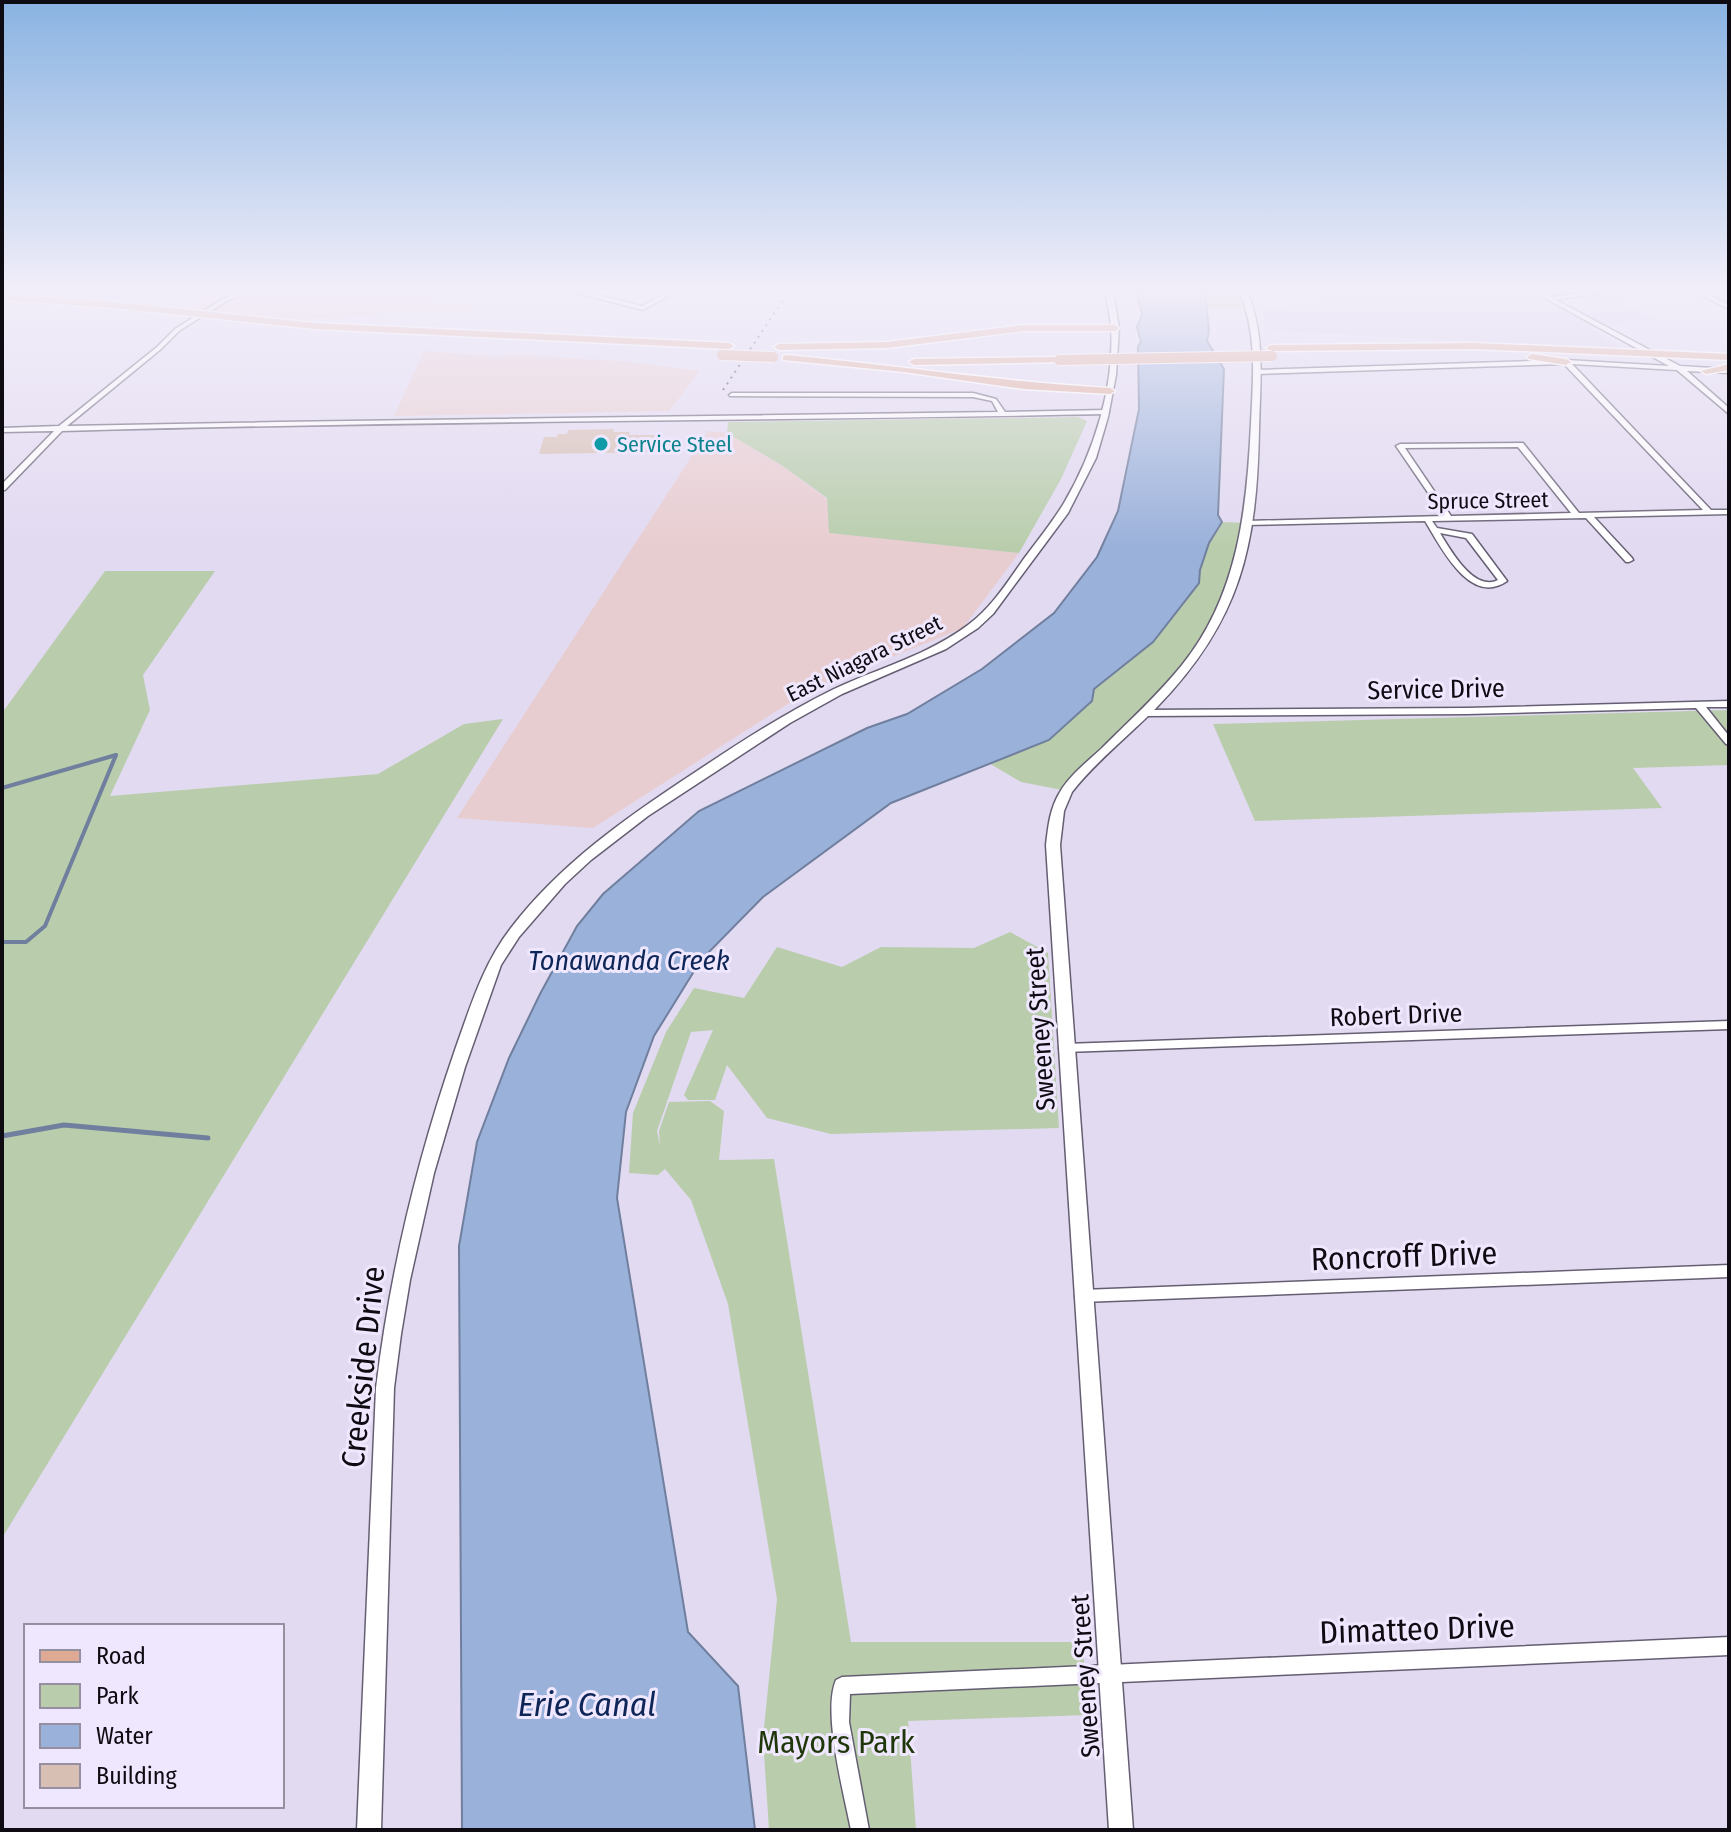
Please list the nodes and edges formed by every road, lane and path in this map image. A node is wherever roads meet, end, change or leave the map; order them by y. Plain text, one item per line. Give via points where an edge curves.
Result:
1 (124, 376) edge
2 (955, 376) edge
3 (1111, 376) edge
4 (1257, 376) edge
5 (1580, 376) edge
6 (1689, 376) edge
7 (1110, 391) junction
8 (732, 395) dead end
9 (1106, 412) junction
10 (1729, 412) edge
11 (1002, 413) junction
12 (61, 428) junction
13 (2, 430) edge
14 (2, 488) edge
15 (1729, 512) edge
16 (1710, 513) junction
17 (1577, 516) junction
18 (1589, 516) junction
19 (1449, 518) junction
20 (1427, 519) junction
21 (1247, 523) junction
22 (1434, 530) junction
23 (1629, 560) dead end
24 (1729, 704) edge
25 (1699, 705) junction
26 (1144, 713) junction
27 (1729, 742) edge
28 (516, 930) joint
29 (1729, 1025) edge
30 (1065, 1048) junction
31 (1729, 1271) edge
32 (1082, 1296) junction
33 (1729, 1646) edge
34 (1108, 1672) junction
35 (369, 1830) edge
36 (860, 1830) edge
37 (1121, 1830) edge

1 - 12 street
2 - 7 main road
3 - 7 street, East Niagara Street
4 - 21 street, Sweeney Street
5 - 16 street
6 - 10 street
7 - 9 street, East Niagara Street
8 - 11 street via 982,395 998,403
9 - 11 street
9 - 28 street, East Niagara Street via 1072,499 976,625 927,654 820,701 720,761 604,843
11 - 12 street
12 - 13 street
12 - 14 street
15 - 16 street, Spruce Street
16 - 18 street, Spruce Street
17 - 18 street, Spruce Street
17 - 19 street, Spruce Street
17 - 19 street via 1520,445 1400,446
18 - 23 street
19 - 20 street, Spruce Street
20 - 21 street, Spruce Street
20 - 22 street
21 - 26 street, Sweeney Street via 1218,620 1196,655
22 - 22 street via 1469,580 1482,586 1503,581 1469,536
24 - 25 street, Service Drive
25 - 26 street, Service Drive
25 - 27 street
26 - 30 street, Sweeney Street via 1067,791 1056,816 1053,845
28 - 35 street, Creekside Drive via 494,964 476,1010 397,1286 385,1388
29 - 30 street, Robert Drive
30 - 32 street, Sweeney Street
31 - 32 street, Roncroff Drive
32 - 34 street, Sweeney Street
33 - 34 street, Dimatteo Drive
34 - 36 street, Dimatteo Drive via 842,1686 840,1722
34 - 37 street, Sweeney Street

